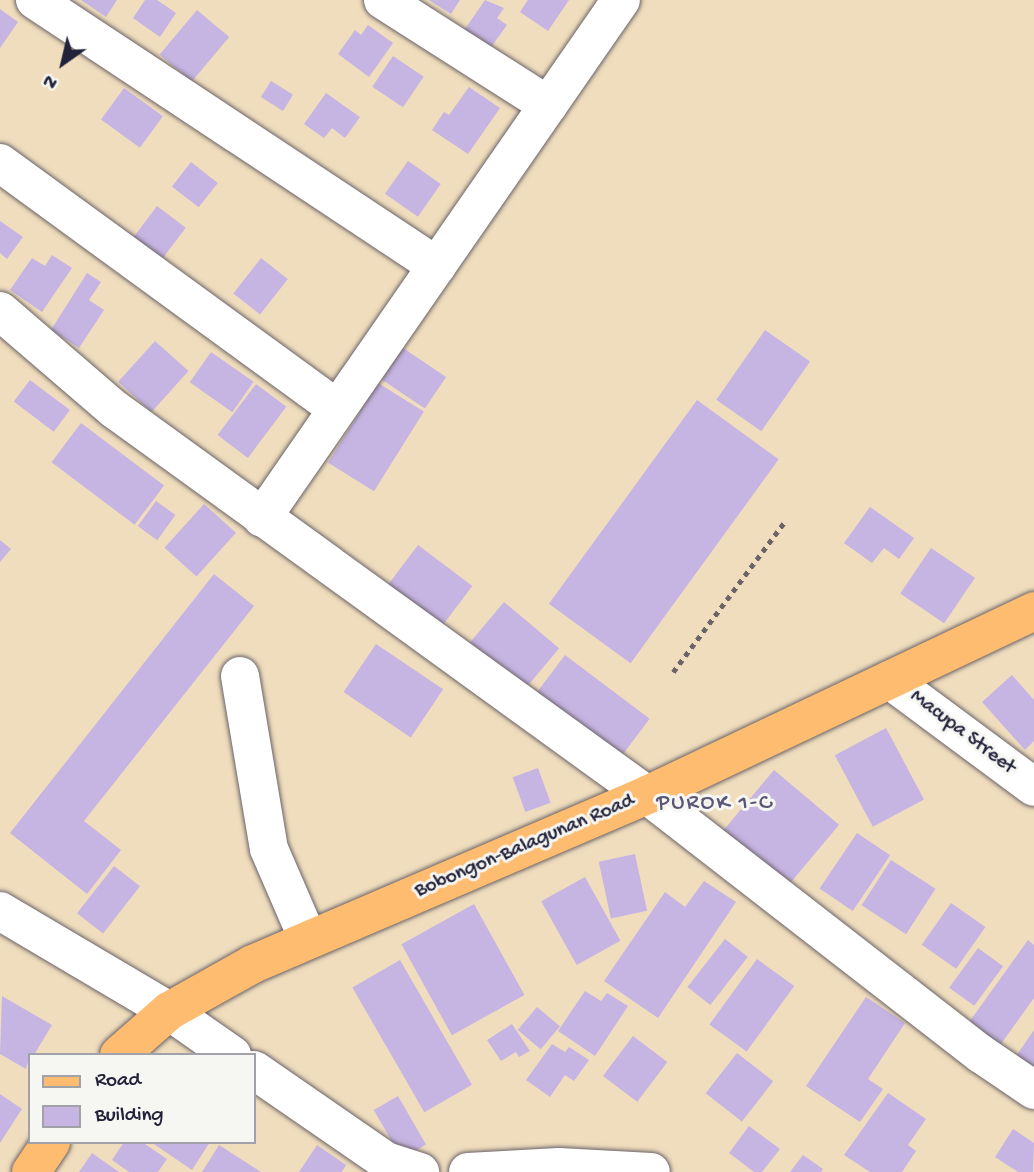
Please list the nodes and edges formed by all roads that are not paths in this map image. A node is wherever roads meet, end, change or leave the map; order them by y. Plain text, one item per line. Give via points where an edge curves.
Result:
1 (35, 0) edge
2 (383, 0) edge
3 (621, 0) edge
4 (548, 105) junction
5 (0, 163) edge
6 (437, 266) junction
7 (0, 311) edge
8 (337, 409) junction
9 (261, 518) junction
10 (1034, 611) edge
11 (240, 676) dead end
12 (890, 680) junction
13 (1034, 787) edge
14 (647, 795) junction
15 (0, 911) edge
16 (308, 939) junction
17 (169, 1011) junction
18 (121, 1053) edge
19 (229, 1053) edge
20 (256, 1071) edge
21 (1034, 1090) edge
22 (50, 1144) edge
23 (637, 1171) edge
24 (31, 1172) edge
25 (420, 1172) edge
26 (468, 1172) edge

1 - 6 street
2 - 4 street
3 - 4 street
4 - 6 street
5 - 8 street
6 - 8 street
7 - 9 street via 114,409
8 - 9 street
9 - 14 street
10 - 12 main road, Bobongon-Balagunan Road
11 - 16 street via 268,849
12 - 13 street, Macupa Street
12 - 14 main road, Bobongon-Balagunan Road
14 - 16 main road, Bobongon-Balagunan Road
14 - 21 street
15 - 17 street
16 - 17 main road, Bobongon-Balagunan Road via 207,987
17 - 18 main road, Bobongon-Balagunan Road
17 - 19 street
20 - 25 street via 386,1161
22 - 24 main road
23 - 26 street

